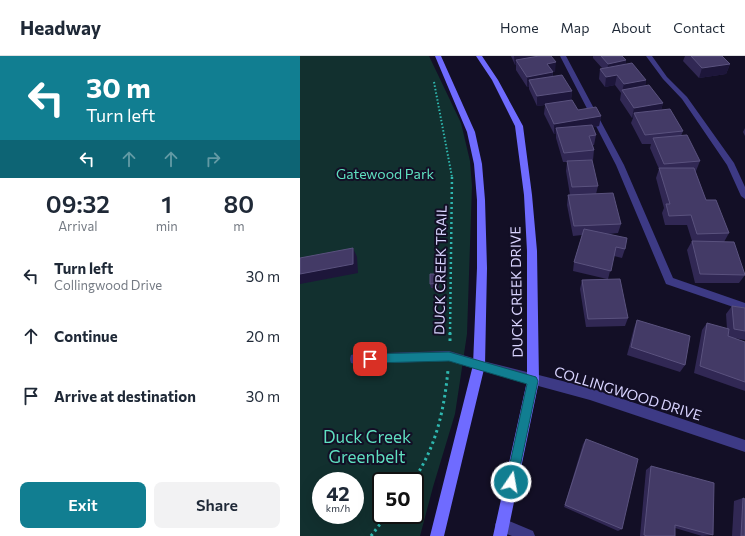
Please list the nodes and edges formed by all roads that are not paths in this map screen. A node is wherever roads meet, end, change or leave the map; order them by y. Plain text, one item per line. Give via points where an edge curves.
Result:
1 (438, 56) edge
2 (479, 56) edge
3 (563, 56) edge
4 (649, 56) edge
5 (745, 196) edge
6 (745, 307) edge
7 (355, 359) dead end
8 (479, 365) junction
9 (533, 381) junction
10 (745, 446) edge
11 (501, 531) edge
12 (437, 536) edge
13 (528, 536) edge

1 - 8 main road via 471,132 478,164 482,268
2 - 9 main road, DUCK CREEK DRIVE via 519,126 532,251
3 - 6 street via 620,165 669,281
4 - 5 street via 665,78 685,98 731,165
7 - 8 street, COLLINGWOOD DRIVE via 449,356
8 - 9 street, COLLINGWOOD DRIVE
8 - 12 main road
9 - 10 street, COLLINGWOOD DRIVE via 590,394
9 - 11 main road, DUCK CREEK DRIVE
11 - 13 street

